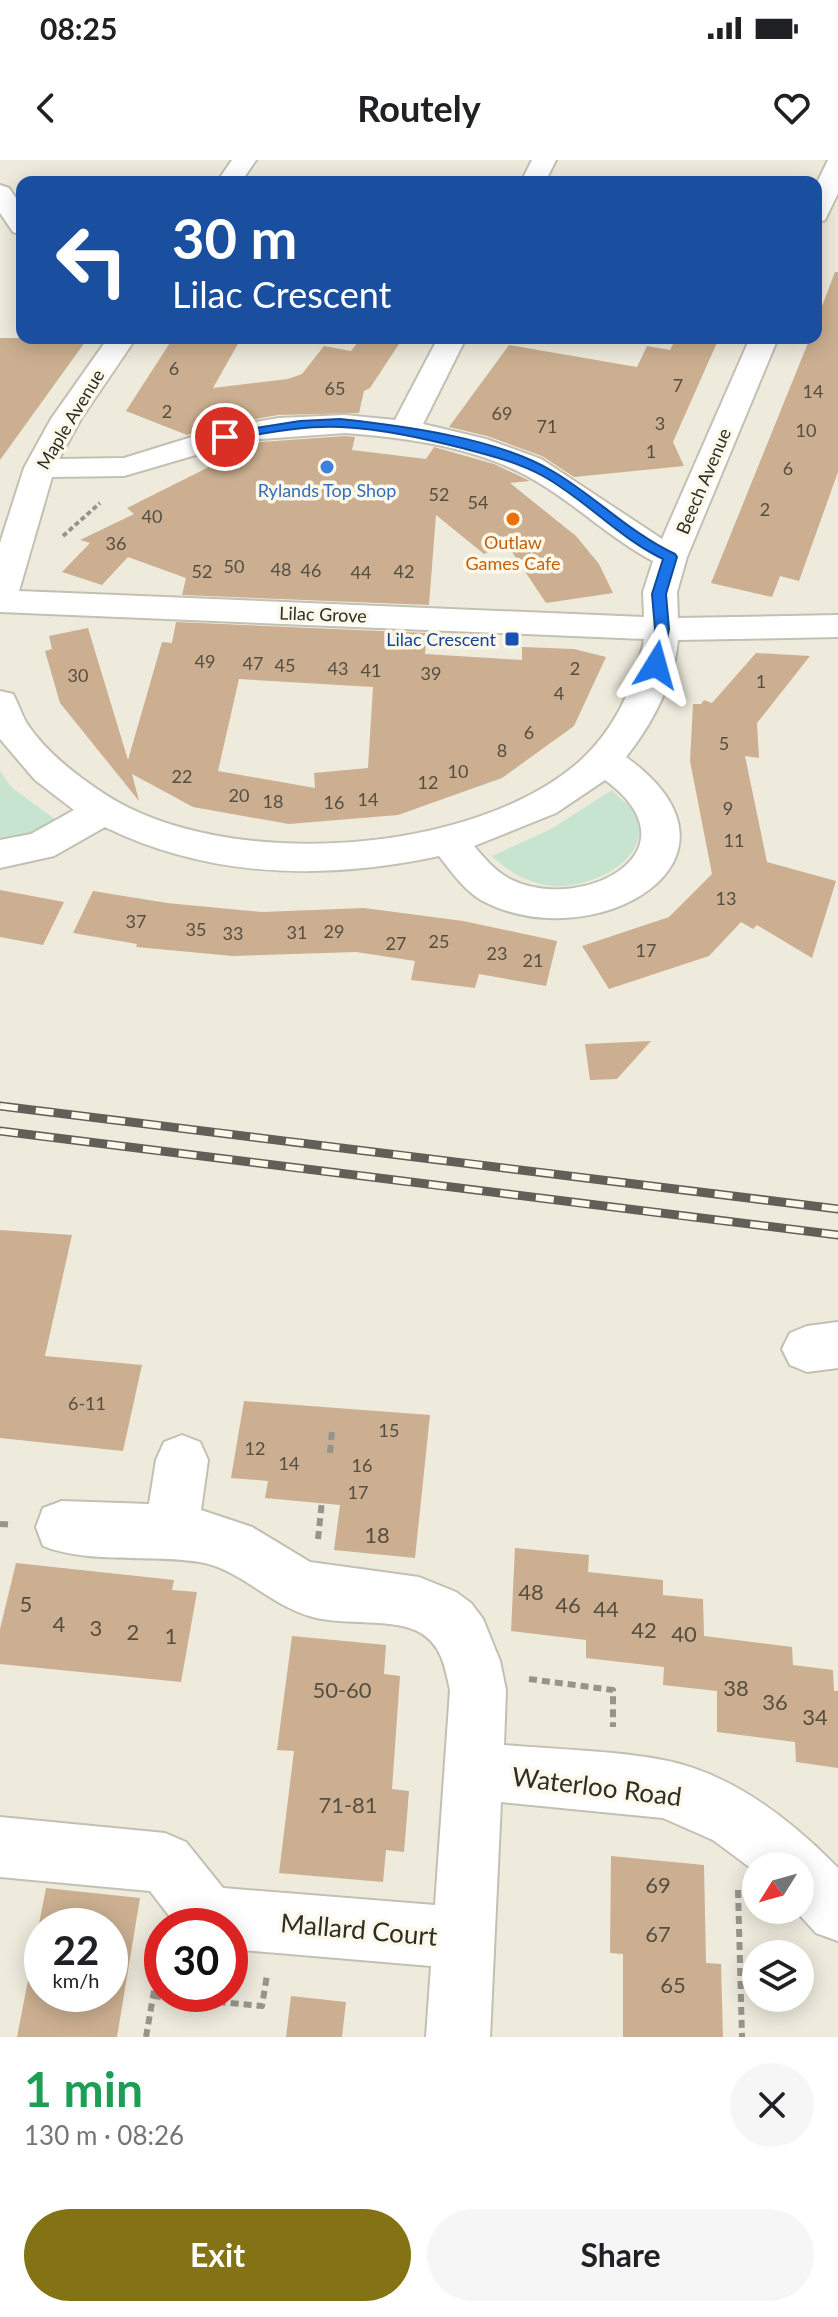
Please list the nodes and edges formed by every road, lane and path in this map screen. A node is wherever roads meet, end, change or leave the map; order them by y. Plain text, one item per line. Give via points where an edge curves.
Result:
1 (838, 163) edge
2 (0, 193) edge
3 (822, 201) edge
4 (16, 218) edge
5 (118, 344) edge
6 (449, 344) edge
7 (761, 344) edge
8 (405, 430) junction
9 (39, 468) junction
10 (110, 495) dead end
11 (671, 557) junction
12 (1, 595) edge
13 (838, 626) edge
14 (662, 629) junction
15 (1, 707) edge
16 (604, 760) junction
17 (102, 812) junction
18 (448, 840) junction
19 (0, 854) edge
20 (332, 1431) dead end
21 (330, 1453) dead end
22 (182, 1460) dead end
23 (62, 1527) dead end
24 (171, 1534) junction
25 (475, 1665) junction
26 (475, 1771) junction
27 (612, 1784) junction
28 (737, 1820) junction
29 (0, 1847) edge
30 (777, 1852) edge
31 (814, 1886) edge
32 (178, 1908) edge
33 (838, 1911) edge
34 (274, 1922) junction
35 (248, 1925) edge
36 (463, 1938) junction
37 (248, 2005) edge
38 (150, 2012) edge
39 (146, 2037) edge
40 (458, 2037) edge
41 (742, 2037) edge

1 - 3 street
2 - 4 street
5 - 9 street, Maple Avenue
6 - 8 street
7 - 11 street, Beech Avenue
8 - 9 street via 300,425 246,431 126,466
8 - 11 street via 506,455 546,472 642,544
9 - 12 street, Maple Avenue
10 - 12 path
11 - 14 street, Beech Avenue via 659,594
12 - 14 street, Lilac Grove
13 - 14 street, Lilac Grove
14 - 16 street via 643,697
15 - 17 street via 42,765
16 - 18 street via 528,812
16 - 18 street via 639,787 653,805 659,829 658,855 646,873 620,892 588,903 527,901 496,889
17 - 18 street via 197,847 303,860 356,857
17 - 19 street via 40,846
20 - 21 path
22 - 24 street
23 - 24 street
24 - 25 street via 235,1546 312,1590 420,1602 443,1615 463,1637
25 - 26 street
25 - 27 path via 613,1690
26 - 27 street, Waterloo Road
26 - 36 street
27 - 28 street, Waterloo Road via 686,1795
28 - 30 street, Waterloo Road
28 - 41 path
29 - 32 street via 165,1863
31 - 33 street
34 - 35 street, Mallard Court
34 - 36 street, Mallard Court
34 - 37 path via 262,2006
36 - 40 street
38 - 39 path

